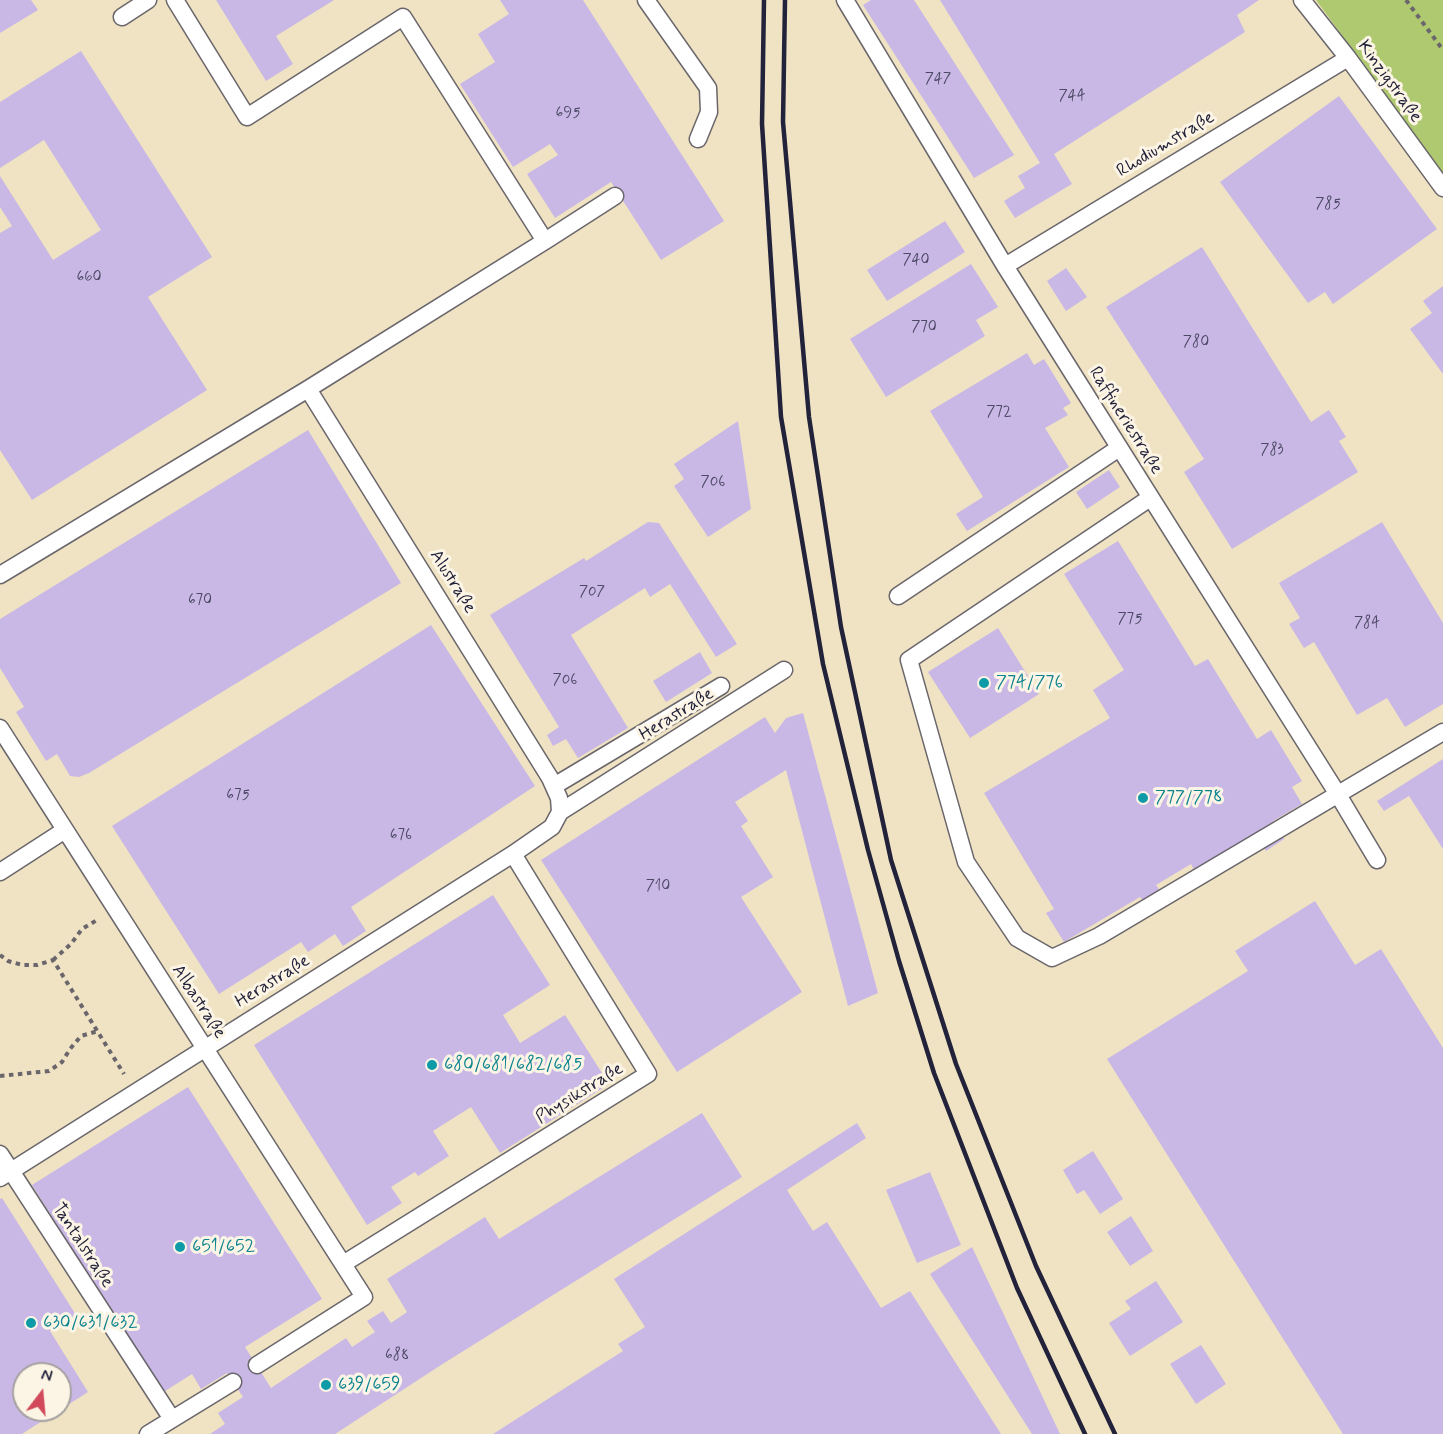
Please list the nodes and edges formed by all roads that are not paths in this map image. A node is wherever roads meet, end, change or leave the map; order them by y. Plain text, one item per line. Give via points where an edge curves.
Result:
1 (148, 0) edge
2 (175, 0) edge
3 (646, 0) edge
4 (845, 0) edge
5 (1302, 0) edge
6 (122, 17) dead end
7 (1348, 58) junction
8 (698, 139) dead end
9 (1443, 188) edge
10 (615, 196) dead end
11 (545, 241) junction
12 (1005, 266) junction
13 (308, 389) junction
14 (1119, 448) junction
15 (1150, 498) junction
16 (0, 575) edge
17 (898, 596) dead end
18 (784, 670) dead end
19 (721, 686) dead end
20 (0, 728) edge
21 (1443, 732) edge
22 (1337, 793) junction
23 (558, 799) junction
24 (65, 830) junction
25 (513, 854) junction
26 (1377, 860) dead end
27 (0, 872) edge
28 (205, 1049) junction
29 (0, 1154) edge
30 (5, 1175) edge
31 (343, 1264) junction
32 (257, 1365) dead end
33 (233, 1382) dead end
34 (172, 1419) junction
35 (148, 1434) edge

1 - 6 lane
2 - 11 lane via 247,117 403,17
3 - 8 lane via 708,88 709,112
4 - 12 lane, Raffineriestraße
5 - 7 lane, Kinzigstraße
7 - 9 lane, Kinzigstraße
7 - 12 lane, Rhodiumstraße
10 - 11 lane
11 - 13 lane
12 - 14 lane, Raffineriestraße
13 - 16 lane
13 - 23 lane, Alustraße
14 - 15 lane, Raffineriestraße
14 - 17 lane
15 - 22 lane, Raffineriestraße
15 - 22 lane via 909,660 966,862 1017,938 1052,958 1099,936
18 - 23 lane, Herastraße
19 - 23 lane
20 - 24 lane, Albastraße
21 - 22 lane
22 - 26 lane, Raffineriestraße
23 - 25 lane, Herastraße via 552,826
24 - 27 lane
24 - 28 lane, Albastraße
25 - 28 lane, Herastraße
25 - 31 lane, Physikstraße via 648,1074
28 - 30 lane, Herastraße
28 - 31 lane, Albastraße
29 - 30 lane, Tantalstraße
30 - 34 lane, Tantalstraße
31 - 32 lane, Albastraße via 364,1297
33 - 34 lane
34 - 35 lane

